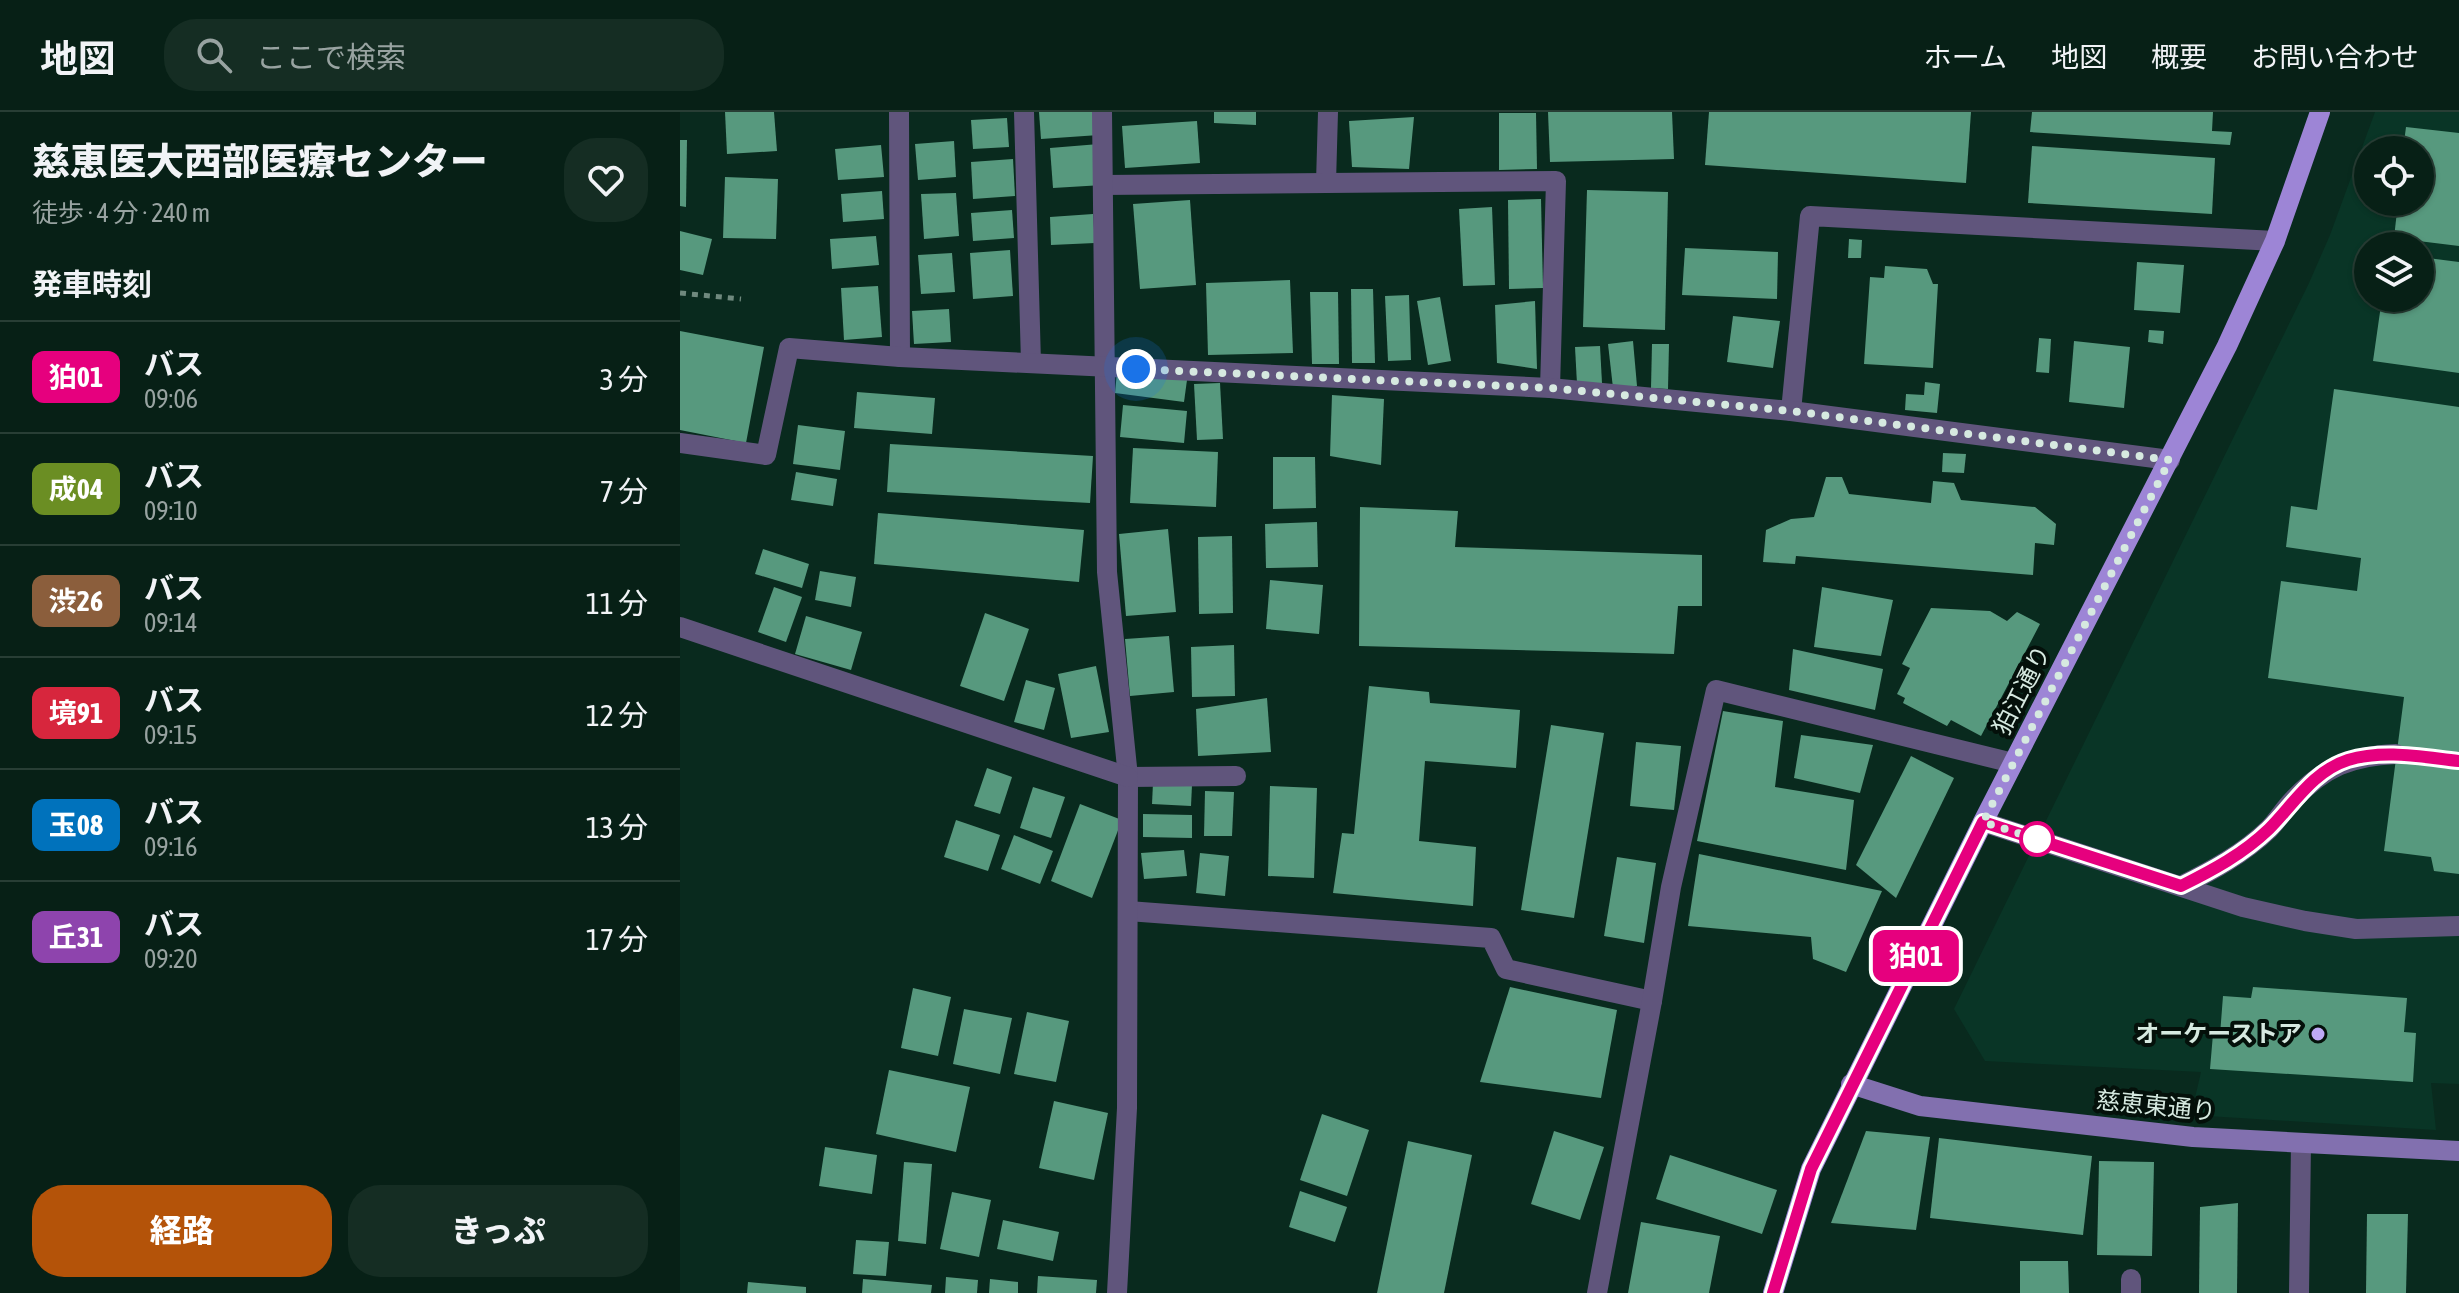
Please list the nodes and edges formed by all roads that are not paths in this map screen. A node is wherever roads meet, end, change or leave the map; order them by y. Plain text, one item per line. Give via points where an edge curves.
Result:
1 (899, 112) edge
2 (1024, 112) edge
3 (1102, 112) edge
4 (1328, 112) edge
5 (2320, 112) edge
6 (1326, 183) junction
7 (1103, 185) junction
8 (2275, 241) junction
9 (900, 357) junction
10 (1031, 363) junction
11 (1104, 367) junction
12 (1550, 388) junction
13 (1791, 411) junction
14 (680, 443) edge
15 (2170, 460) junction
16 (680, 627) edge
17 (2396, 754) dead end
18 (2013, 763) junction
19 (1236, 776) dead end
20 (1128, 777) junction
21 (1983, 822) junction
22 (2181, 886) junction
23 (1128, 911) junction
24 (2459, 926) edge
25 (1652, 1001) junction
26 (1851, 1084) junction
27 (2301, 1143) junction
28 (2459, 1151) edge
29 (1117, 1293) edge
30 (1597, 1293) edge
31 (1773, 1293) edge
32 (2299, 1293) edge

1 - 9 street
2 - 10 street
3 - 7 street
4 - 6 street
5 - 8 main road, 狛江通り
6 - 7 street
6 - 12 street via 1556,181
7 - 11 street
8 - 13 street via 1810,216
8 - 15 main road, 狛江通り
9 - 10 street
9 - 14 street via 789,348 766,455
10 - 11 street
11 - 12 street
11 - 20 street via 1107,572
12 - 13 street
13 - 15 street
15 - 18 main road, 狛江通り
16 - 20 street
17 - 22 street via 2345,761 2318,777 2230,861
18 - 21 main road, 狛江通り
18 - 25 street via 1716,690 1671,887
19 - 20 street
20 - 23 street
21 - 22 street
21 - 26 main road, 狛江通り
22 - 24 street via 2243,907 2356,929
23 - 25 street via 1491,938 1506,969
23 - 29 street via 1127,1108
25 - 30 street
26 - 27 street, 慈恵東通り via 1920,1106 2193,1137
26 - 31 main road, 狛江通り via 1811,1169
27 - 28 street, 慈恵東通り
27 - 32 street

